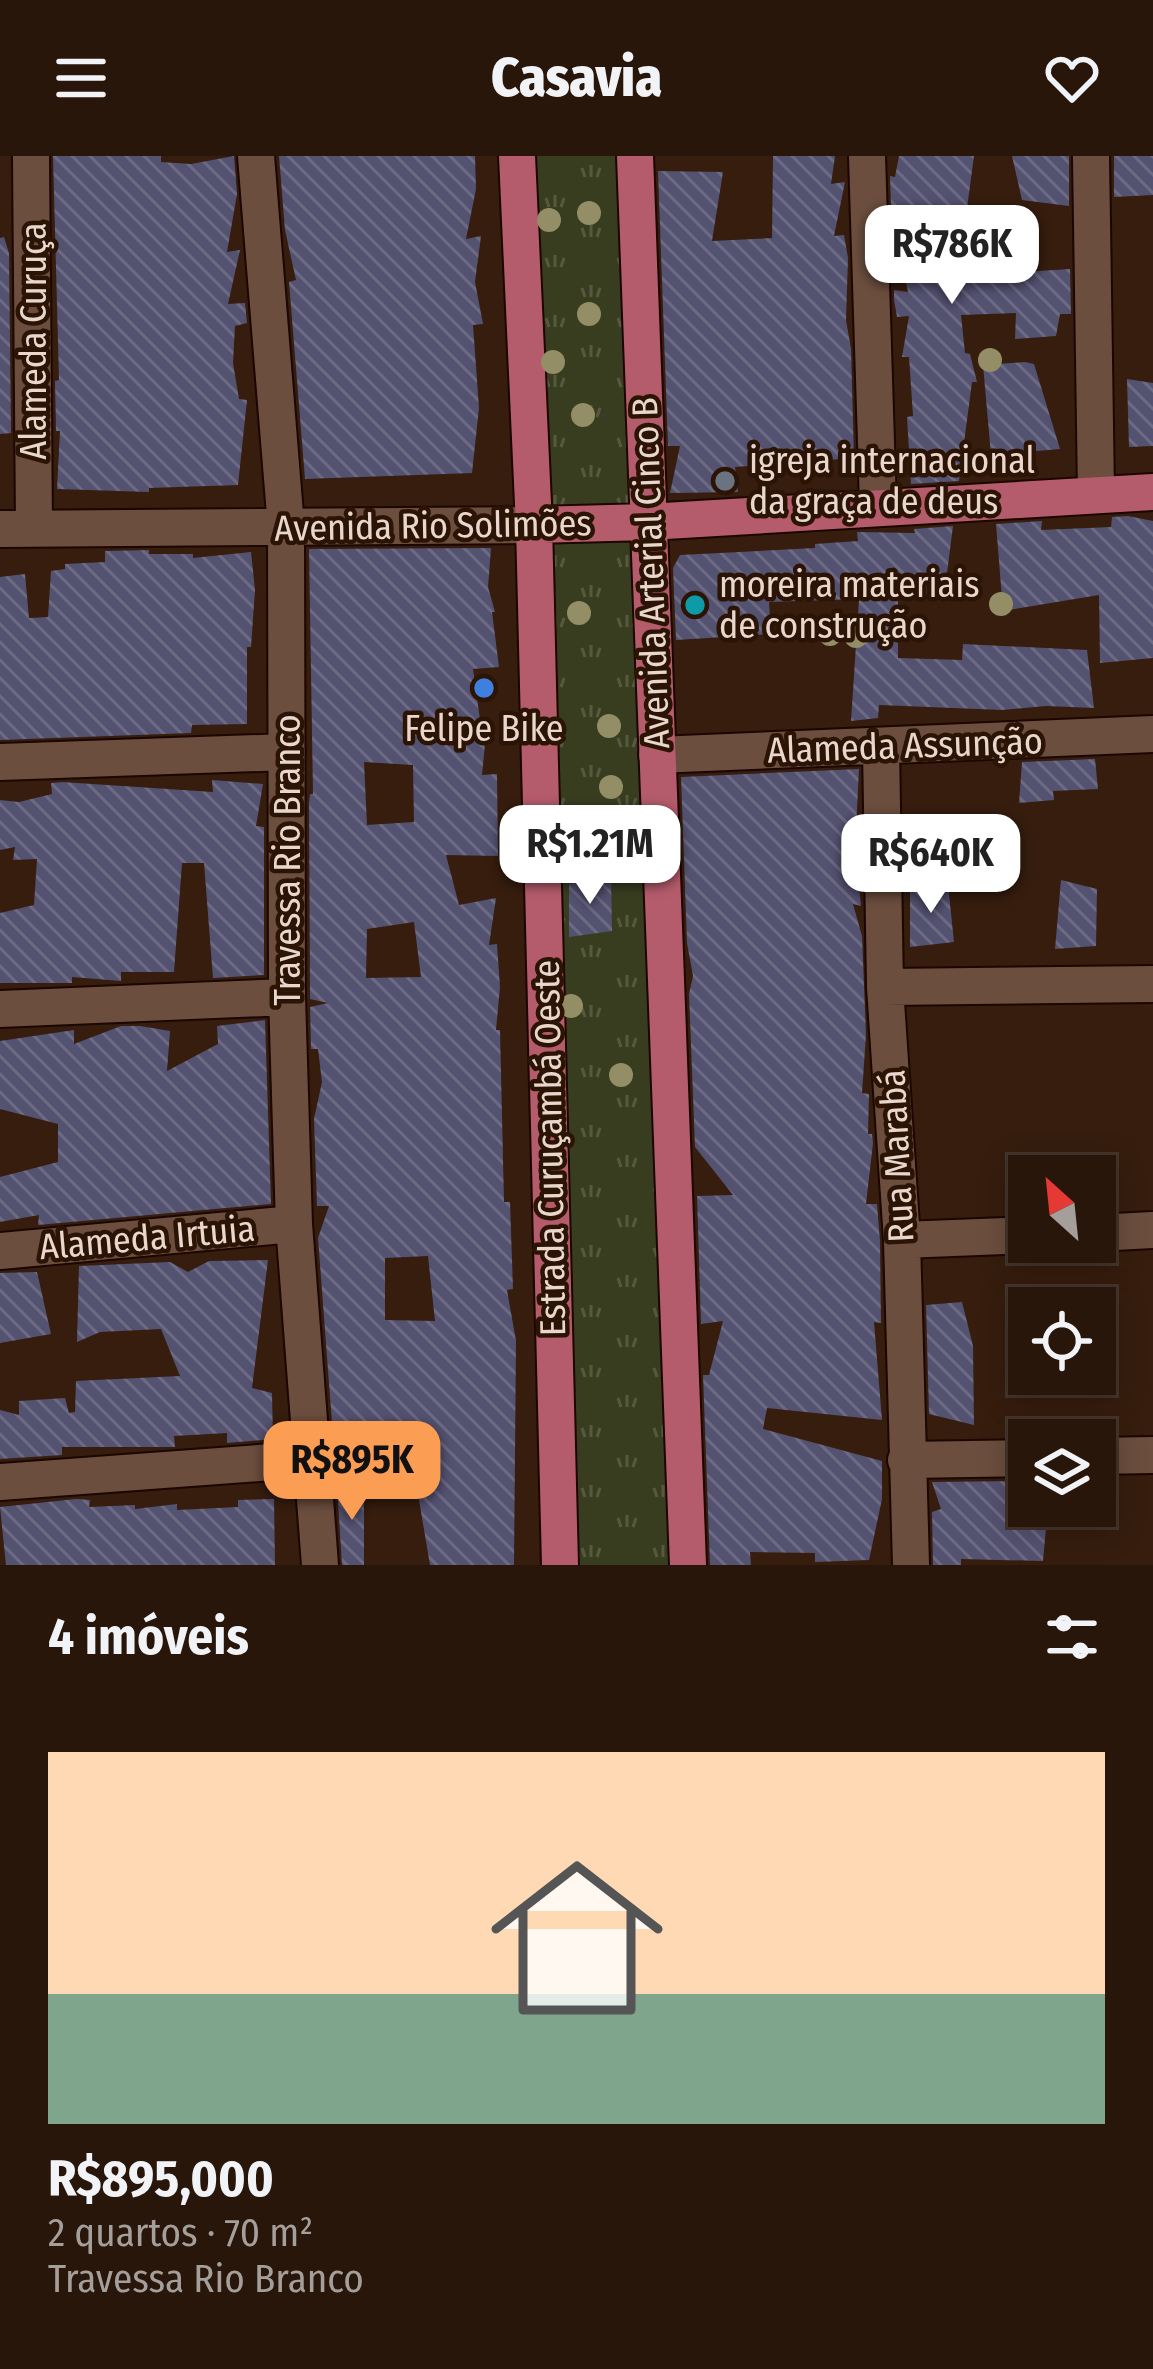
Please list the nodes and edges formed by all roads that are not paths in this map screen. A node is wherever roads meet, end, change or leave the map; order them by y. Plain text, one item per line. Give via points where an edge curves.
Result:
1 (32, 156) edge
2 (256, 156) edge
3 (517, 156) edge
4 (635, 156) edge
5 (867, 156) edge
6 (1090, 156) edge
7 (1153, 492) edge
8 (1096, 493) junction
9 (878, 506) junction
10 (648, 523) junction
11 (534, 526) junction
12 (17, 527) edge
13 (286, 527) junction
14 (1153, 734) edge
15 (881, 747) junction
16 (286, 752) junction
17 (657, 755) junction
18 (0, 762) edge
19 (1153, 984) edge
20 (885, 987) junction
21 (287, 997) junction
22 (0, 1009) edge
23 (294, 1224) junction
24 (1153, 1230) edge
25 (1116, 1232) edge
26 (1008, 1236) edge
27 (902, 1240) junction
28 (0, 1251) edge
29 (1153, 1455) edge
30 (1116, 1456) edge
31 (1008, 1458) edge
32 (313, 1459) junction
33 (906, 1460) junction
34 (0, 1483) edge
35 (320, 1565) edge
36 (560, 1565) edge
37 (688, 1565) edge
38 (911, 1565) edge

1 - 12 street, Alameda Curuça
2 - 13 street, Travessa Rio Branco
3 - 11 main road, Estrada Curuçambá Oeste
4 - 10 main road, Avenida Arterial Cinco B
5 - 9 street
6 - 8 street
7 - 8 main road, Avenida Rio Solimões
8 - 9 main road, Avenida Rio Solimões
9 - 10 main road, Avenida Rio Solimões
10 - 11 main road, Avenida Rio Solimões
10 - 17 main road, Avenida Arterial Cinco B
11 - 13 street, Avenida Rio Solimões
11 - 36 main road, Estrada Curuçambá Oeste
12 - 13 street, Avenida Rio Solimões
13 - 16 street, Travessa Rio Branco
14 - 15 street, Alameda Assunção
15 - 17 street, Alameda Assunção
15 - 20 street, Rua Marabá
16 - 18 street
16 - 21 street, Travessa Rio Branco
17 - 37 main road, Avenida Arterial Cinco B
19 - 20 street
20 - 27 street, Rua Marabá
21 - 22 street
21 - 23 street, Travessa Rio Branco
23 - 28 street, Alameda Irtuia
23 - 32 street, Travessa Rio Branco
24 - 25 street
26 - 27 street
27 - 33 street, Rua Marabá
29 - 30 street
31 - 33 street
32 - 34 street
32 - 35 street, Travessa Rio Branco
33 - 38 street, Rua Marabá

